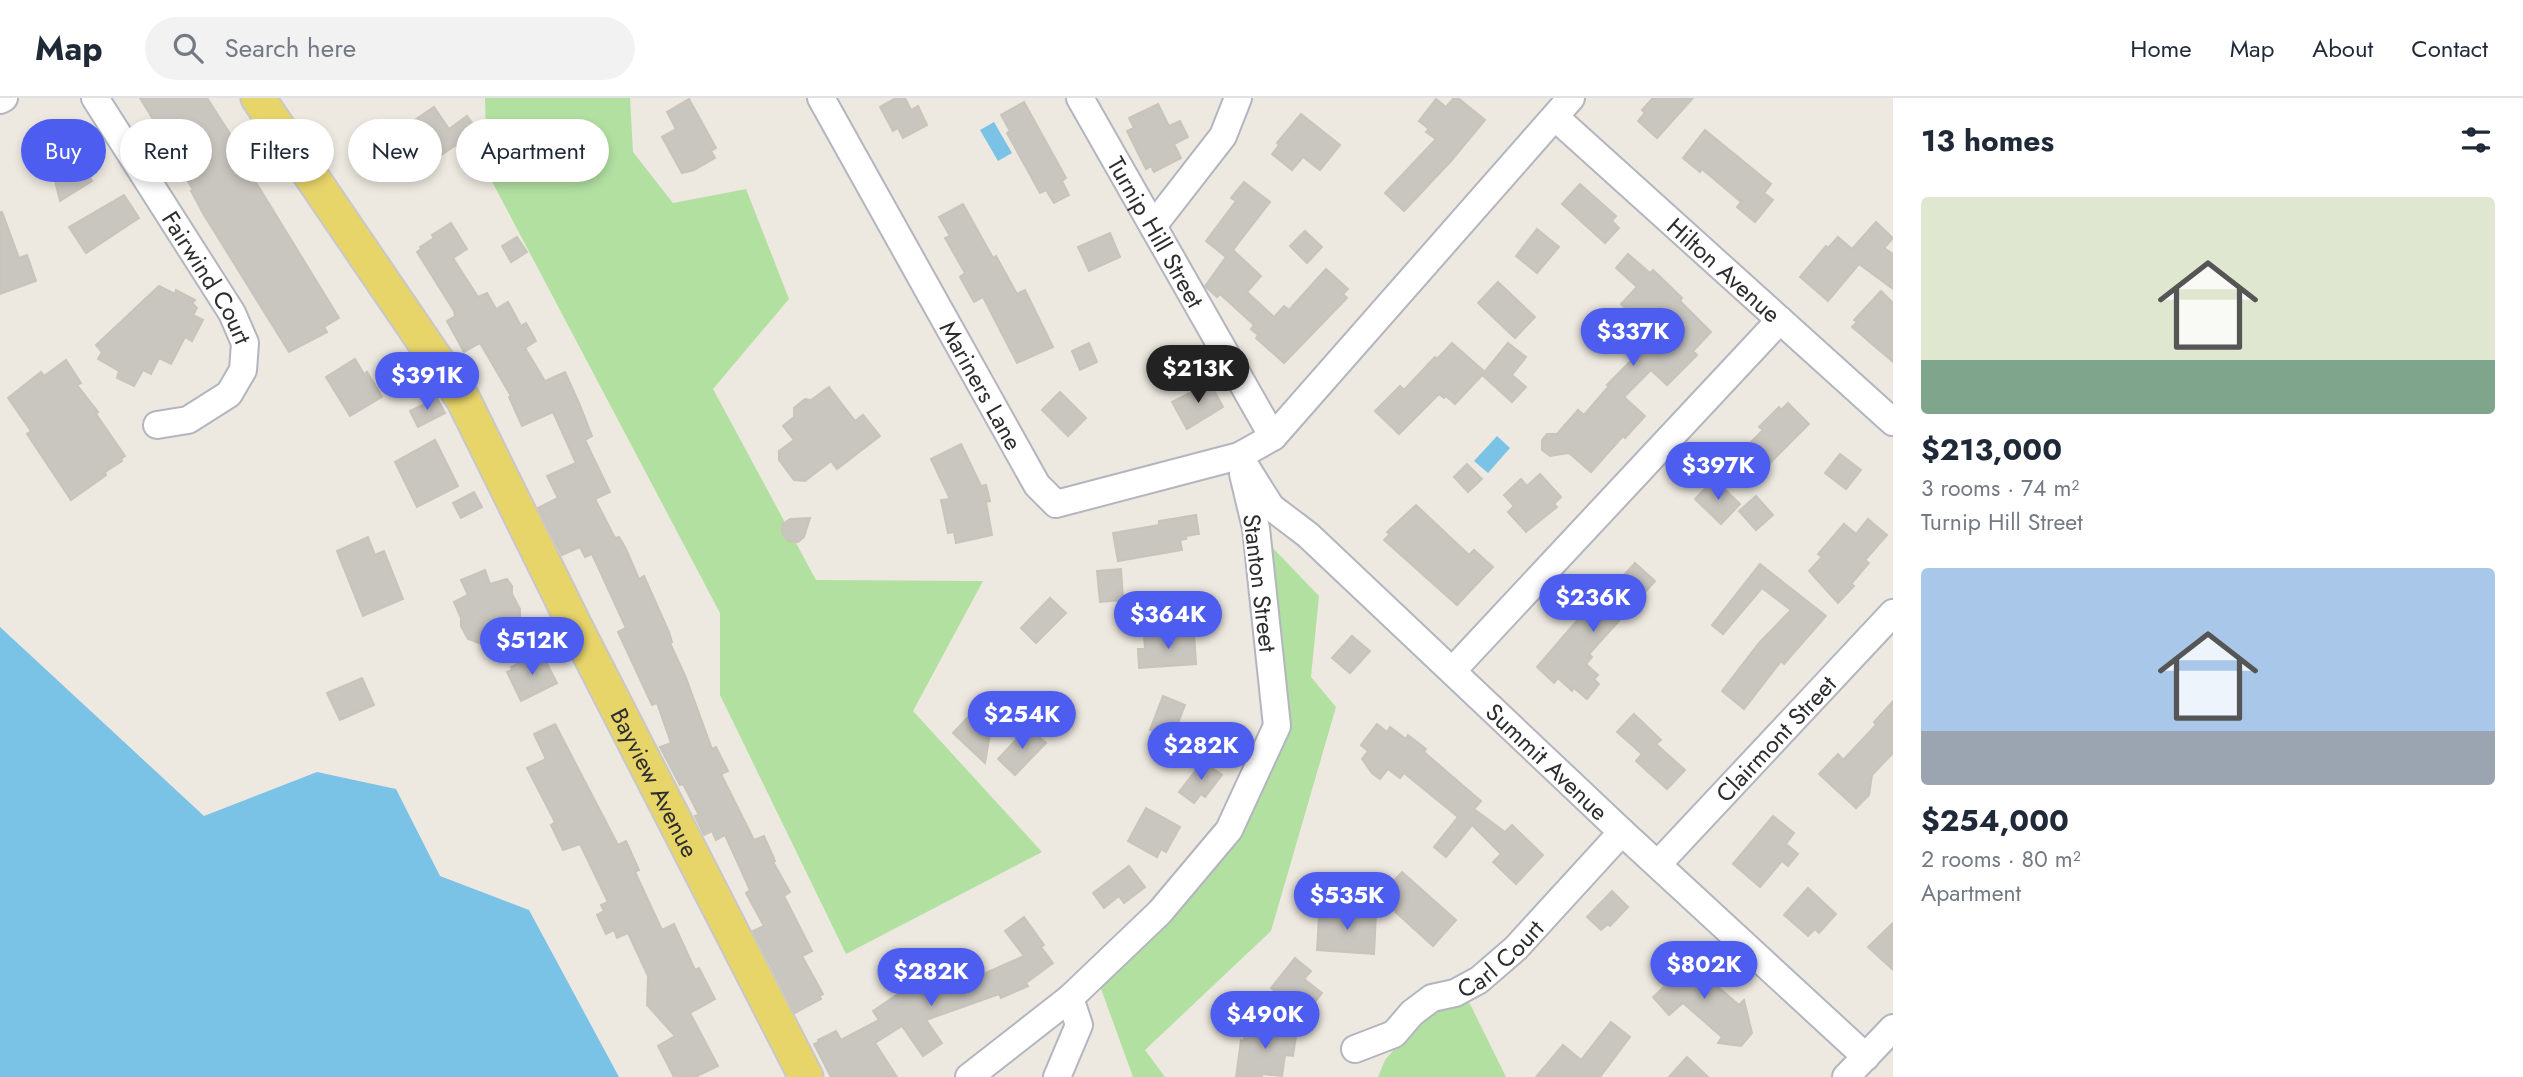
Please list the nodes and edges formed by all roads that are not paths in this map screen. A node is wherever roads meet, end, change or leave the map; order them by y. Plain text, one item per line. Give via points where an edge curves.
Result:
1 (95, 98) edge
2 (258, 98) edge
3 (821, 98) edge
4 (1080, 98) edge
5 (1238, 98) edge
6 (1563, 108) edge
7 (1153, 226) junction
8 (1780, 320) junction
9 (1893, 422) edge
10 (157, 425) dead end
11 (1273, 437) junction
12 (1239, 456) junction
13 (1893, 613) edge
14 (1452, 670) junction
15 (1622, 832) junction
16 (1658, 864) junction
17 (1070, 998) junction
18 (1893, 1028) edge
19 (1355, 1049) dead end
20 (1866, 1057) junction
21 (806, 1077) edge
22 (968, 1077) edge
23 (1057, 1077) edge
24 (1846, 1077) edge

1 - 10 street, Fairwind Court via 232,313 245,343 243,370 229,394 188,419
2 - 21 main road, Bayview Avenue via 463,400
3 - 12 street, Mariners Lane via 1037,485 1056,504
4 - 7 street, Turnip Hill Street
5 - 7 street via 1223,136
6 - 8 street, Hilton Avenue
6 - 11 street
7 - 11 street, Turnip Hill Street
8 - 9 street, Hilton Avenue
8 - 14 street
11 - 12 street
12 - 14 street, Summit Avenue via 1271,507 1308,535
12 - 17 street, Stanton Street via 1255,528 1277,726 1228,830 1160,912
13 - 16 street, Clairmont Street
14 - 15 street, Summit Avenue
15 - 16 street, Summit Avenue
15 - 19 street, Carl Court via 1516,948 1479,980 1455,993 1432,998 1394,1034
16 - 20 street, Summit Avenue
17 - 22 street, Stanton Street
17 - 23 street via 1079,1026
18 - 20 street
20 - 24 street

